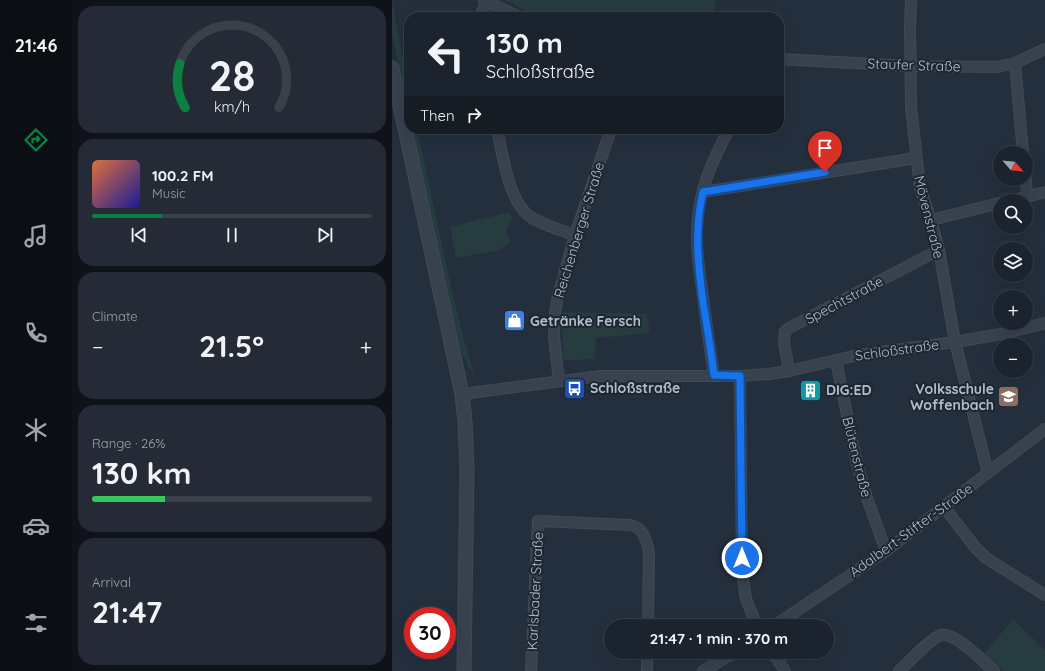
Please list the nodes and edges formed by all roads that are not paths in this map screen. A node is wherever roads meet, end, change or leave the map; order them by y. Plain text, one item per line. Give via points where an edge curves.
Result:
1 (485, 0) edge
2 (911, 0) edge
3 (481, 12) edge
4 (509, 12) edge
5 (1045, 49) edge
6 (784, 59) edge
7 (1015, 63) junction
8 (911, 66) junction
9 (392, 68) edge
10 (404, 124) edge
11 (406, 134) edge
12 (498, 134) edge
13 (609, 134) edge
14 (727, 134) edge
15 (1022, 146) edge
16 (916, 158) junction
17 (703, 192) junction
18 (1045, 192) edge
19 (1033, 196) edge
20 (993, 205) edge
21 (931, 220) junction
22 (575, 235) junction
23 (939, 250) junction
24 (1045, 323) edge
25 (955, 342) junction
26 (836, 361) junction
27 (789, 371) junction
28 (714, 375) junction
29 (740, 376) junction
30 (559, 381) junction
31 (462, 394) junction
32 (1045, 429) edge
33 (988, 473) junction
34 (944, 507) junction
35 (886, 551) junction
36 (1045, 596) edge
37 (648, 619) edge
38 (754, 619) edge
39 (784, 619) edge
40 (647, 659) edge
41 (724, 659) edge
42 (777, 659) edge
43 (464, 671) edge
44 (531, 671) edge
45 (646, 671) edge
46 (704, 671) edge
47 (785, 671) edge
48 (899, 671) edge
49 (994, 671) edge

1 - 3 street
1 - 4 street
2 - 8 street, Mövenstraße
5 - 7 street, Staufer Straße
6 - 8 street, Staufer Straße
7 - 8 street, Staufer Straße via 997,67
7 - 15 street
8 - 16 street, Mövenstraße via 911,107
9 - 10 street
11 - 31 street
12 - 22 street via 510,183 522,209 548,226
13 - 22 street, Reichenberger Straße
14 - 17 street via 708,174
16 - 17 street
16 - 21 street, Mövenstraße via 920,188
17 - 28 street via 699,208 698,268
18 - 19 street
20 - 21 street
21 - 23 street, Mövenstraße
22 - 30 street, Reichenberger Straße via 555,313 554,337
23 - 25 street, Mövenstraße
23 - 27 street, Spechtstraße via 785,331 784,343
24 - 25 street, Schloßstraße
25 - 26 street, Schloßstraße via 865,354
25 - 33 street, Mövenstraße
26 - 27 street, Schloßstraße
26 - 35 street, Blütenstraße via 857,464
27 - 29 street, Schloßstraße
28 - 29 street, Schloßstraße
28 - 30 street, Schloßstraße via 602,376
29 - 38 street via 742,573 746,599
30 - 31 street, Schloßstraße
31 - 43 street via 467,469
32 - 33 street, Adalbert-Stifter-Straße
33 - 34 street, Adalbert-Stifter-Straße
34 - 35 street, Adalbert-Stifter-Straße
34 - 36 street via 986,558
35 - 39 street, Adalbert-Stifter-Straße
37 - 44 street, Karlsbader Straße via 649,553 648,545 638,528 630,524 538,521
40 - 45 street
41 - 46 street
42 - 47 street
48 - 49 street via 943,635 953,637

